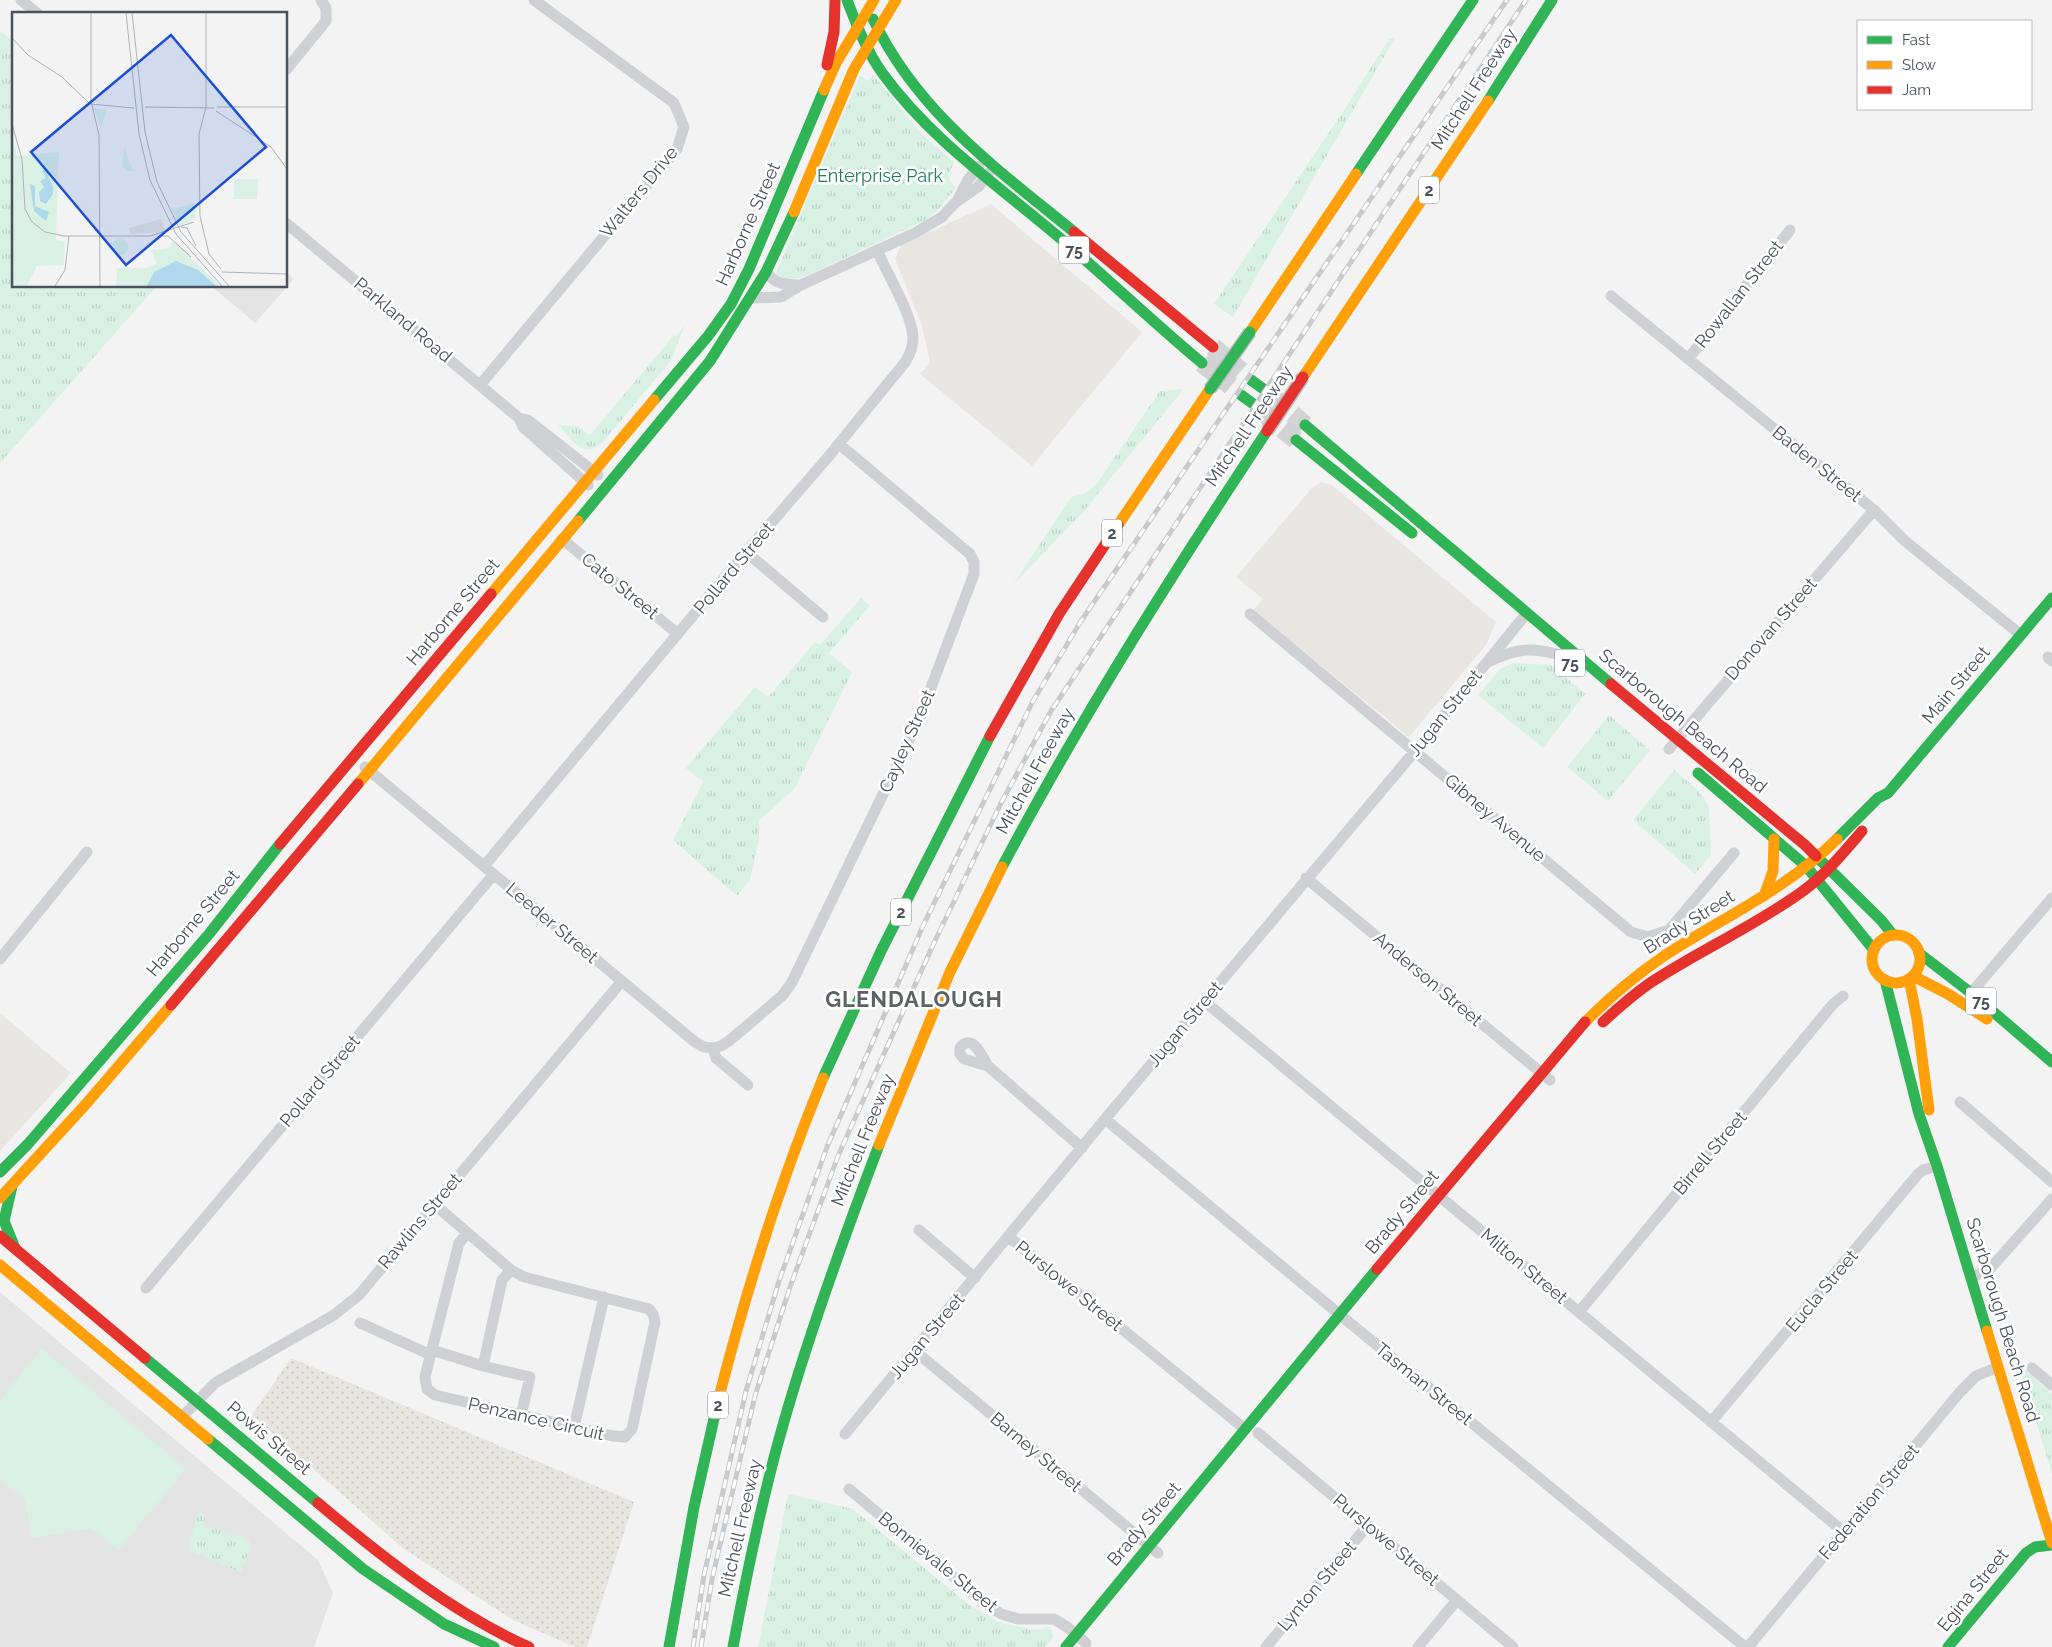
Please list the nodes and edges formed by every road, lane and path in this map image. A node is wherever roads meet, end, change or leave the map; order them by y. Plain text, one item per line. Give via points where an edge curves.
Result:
1 (21, 0) edge
2 (321, 0) edge
3 (534, 0) edge
4 (835, 0) edge
5 (847, 0) edge
6 (896, 0) edge
7 (1473, 0) edge
8 (1552, 0) edge
9 (869, 3) edge
10 (36, 12) edge
11 (857, 26) junction
12 (877, 29) junction
13 (866, 47) junction
14 (288, 68) edge
15 (826, 88) junction
16 (985, 158) junction
17 (995, 166) junction
18 (976, 169) junction
19 (986, 177) junction
20 (956, 202) junction
21 (288, 225) edge
22 (1790, 230) dead end
23 (877, 250) junction
24 (766, 272) junction
25 (801, 284) junction
26 (1610, 296) dead end
27 (751, 298) junction
28 (1213, 347) tunnel mouth
29 (1688, 359) junction
30 (1202, 362) tunnel mouth
31 (1246, 375) tunnel mouth
32 (480, 384) junction
33 (1236, 390) tunnel mouth
34 (1267, 393) tunnel mouth
35 (1257, 408) tunnel mouth
36 (519, 418) junction
37 (1305, 426) tunnel mouth
38 (1296, 440) tunnel mouth
39 (839, 444) junction
40 (594, 472) junction
41 (584, 482) junction
42 (608, 484) junction
43 (598, 495) junction
44 (1874, 510) junction
45 (562, 539) junction
46 (1424, 542) dead end
47 (746, 552) junction
48 (491, 594) junction
49 (2052, 598) edge
50 (507, 607) junction
51 (1505, 609) dead end
52 (1250, 614) dead end
53 (823, 618) dead end
54 (1523, 618) junction
55 (678, 634) junction
56 (2021, 635) junction
57 (1561, 656) junction
58 (1485, 663) junction
59 (1611, 699) dead end
60 (1677, 739) junction
61 (1669, 749) dead end
62 (1415, 751) junction
63 (353, 758) junction
64 (1690, 767) dead end
65 (369, 770) junction
66 (1886, 795) junction
67 (1774, 839) junction
68 (278, 848) junction
69 (87, 852) dead end
70 (1734, 853) dead end
71 (1844, 853) junction
72 (1818, 857) junction
73 (294, 860) junction
74 (484, 866) junction
75 (1806, 866) junction
76 (1830, 869) junction
77 (494, 874) junction
78 (1306, 878) junction
79 (1818, 879) junction
80 (1850, 891) junction
81 (1764, 896) junction
82 (2052, 898) edge
83 (1893, 935) junction
84 (1874, 950) junction
85 (1919, 952) junction
86 (0, 959) edge
87 (1911, 978) junction
88 (1885, 980) junction
89 (622, 981) junction
90 (1972, 993) junction
91 (1843, 996) dead end
92 (1204, 1001) junction
93 (713, 1048) junction
94 (2041, 1053) junction
95 (2052, 1062) edge
96 (988, 1066) dead end
97 (1545, 1076) junction
98 (748, 1085) dead end
99 (1960, 1102) dead end
100 (1105, 1119) junction
101 (1082, 1148) junction
102 (1937, 1166) junction
103 (0, 1172) edge
104 (2052, 1182) edge
105 (13, 1184) junction
106 (0, 1198) edge
107 (1443, 1199) junction
108 (2052, 1199) edge
109 (434, 1204) junction
110 (919, 1230) dead end
111 (467, 1233) junction
112 (0, 1236) edge
113 (1009, 1237) junction
114 (1418, 1238) dead end
115 (15, 1249) junction
116 (0, 1265) edge
117 (511, 1270) junction
118 (0, 1277) edge
119 (1971, 1277) junction
120 (975, 1278) junction
121 (24, 1285) junction
122 (146, 1288) dead end
123 (604, 1297) junction
124 (1579, 1312) junction
125 (1339, 1314) junction
126 (360, 1323) dead end
127 (914, 1351) junction
128 (431, 1352) junction
129 (483, 1366) junction
130 (1998, 1366) junction
131 (2032, 1368) dead end
132 (2052, 1385) edge
133 (197, 1400) junction
134 (521, 1415) junction
135 (182, 1417) junction
136 (1712, 1422) junction
137 (574, 1427) junction
138 (1245, 1429) junction
139 (1258, 1433) dead end
140 (845, 1434) dead end
141 (1214, 1485) dead end
142 (849, 1489) dead end
143 (2049, 1517) edge
144 (1368, 1525) junction
145 (1844, 1532) junction
146 (2052, 1544) edge
147 (1154, 1549) junction
148 (1458, 1600) junction
149 (1076, 1634) junction
150 (1089, 1639) edge
151 (494, 1647) edge
152 (529, 1647) edge
153 (669, 1647) edge
154 (733, 1647) edge
155 (1066, 1647) edge
156 (1266, 1647) edge
157 (1418, 1647) edge
158 (1513, 1647) edge
159 (1746, 1647) edge
160 (1948, 1647) edge

1 - 10 street
2 - 14 street via 326,8 326,21
3 - 32 street, Walters Drive via 674,103 684,127 677,149
4 - 15 main road via 832,49 824,73
5 - 11 main road, 75
6 - 12 main road, Harborne Street
7 - 153 main road, 2, bridge via 1059,614 971,771 847,1022 789,1168 749,1290 699,1484
8 - 154 main road, Mitchell Freeway / 2, bridge via 1486,105 1146,614 1081,723 964,941 872,1160 830,1277 790,1400 752,1542
9 - 11 main road, Harborne Street
9 - 12 main road, 75
11 - 13 main road, 75
11 - 15 main road, Harborne Street
12 - 13 main road, Harborne Street
12 - 16 main road, 75 via 899,69 924,101
13 - 18 main road, 75 via 911,110 948,147
13 - 24 main road, Harborne Street
15 - 40 main road, Harborne Street via 749,270 731,304
16 - 17 main road, 75
16 - 18 street, Harborne Street
17 - 19 street, Harborne Street
17 - 28 main road, 75
18 - 19 main road, 75
18 - 20 street, Harborne Street
19 - 20 street, Harborne Street via 978,187
19 - 30 main road, 75
20 - 23 street, Harborne Street via 929,226
21 - 32 street, Parkland Road
22 - 29 street, Rowallan Street
23 - 25 street, Harborne Street
23 - 39 street, Pollard Street via 910,322 912,345 906,361
24 - 25 street, Harborne Street via 774,281
24 - 27 main road, Harborne Street
25 - 27 street, Harborne Street via 781,296
26 - 29 street, Baden Street
27 - 42 main road, Harborne Street via 710,361
29 - 44 street, Baden Street
31 - 34 main road
32 - 36 street, Parkland Road
33 - 35 main road
36 - 40 street, Parkland Road via 528,420
36 - 41 street, Parkland Road via 524,427
37 - 54 main road, Scarborough Beach Road / 75
38 - 46 main road
39 - 47 street, Pollard Street
39 - 93 street, Cayley Street via 970,554 974,574 918,722 792,982 783,995 721,1046
40 - 41 main road, Harborne Street
40 - 42 street, Parkland Road
41 - 43 street, Parkland Road
41 - 48 main road, Harborne Street
42 - 43 main road, Harborne Street
43 - 45 main road, Harborne Street
44 - 56 street, Baden Street via 1905,541
44 - 60 street, Donovan Street
45 - 50 main road, Harborne Street
45 - 55 street, Cato Street
47 - 53 street
47 - 55 street, Pollard Street
48 - 50 main road
48 - 63 main road, Harborne Street
49 - 56 main road, Main Street
50 - 65 main road, Harborne Street
51 - 54 main road, Scarborough Beach Road / 75
52 - 62 street, Gibney Avenue
54 - 57 main road, Scarborough Beach Road / 75
54 - 58 street, Jugan Street
54 - 60 main road, Scarborough Beach Road / 75
55 - 74 street, Pollard Street
56 - 66 main road, Main Street
57 - 58 street via 1537,649 1522,649
57 - 59 main road, Scarborough Beach Road / 75
58 - 62 street, Jugan Street
60 - 61 street, Donovan Street
60 - 72 main road, Scarborough Beach Road / 75
62 - 70 street, Gibney Avenue via 1631,932 1648,937 1669,930
62 - 78 street, Jugan Street
63 - 65 street, Leeder Street
63 - 68 main road, Harborne Street
64 - 67 main road, Scarborough Beach Road
65 - 73 main road, Harborne Street
65 - 74 street, Leeder Street
66 - 71 main road, Main Street via 1885,804
66 - 72 main road, Main Street via 1878,798
67 - 75 main road, Scarborough Beach Road
67 - 81 main road via 1773,871
68 - 73 main road
68 - 103 main road, Harborne Street via 203,942
69 - 86 street
71 - 76 main road, Main Street
71 - 80 main road
72 - 75 main road, Brady Street
72 - 76 main road, Scarborough Beach Road / 75
73 - 105 main road, Harborne Street via 86,1104
74 - 77 street, Leeder Street
75 - 79 main road, Scarborough Beach Road
75 - 81 main road, Brady Street
76 - 79 main road, Main Street
76 - 80 main road, Scarborough Beach Road / 75
77 - 89 street, Leeder Street
77 - 122 street, Pollard Street
78 - 92 street, Jugan Street
78 - 97 street, Anderson Street
79 - 84 main road, Scarborough Beach Road
79 - 97 main road, Brady Street via 1780,906 1648,985 1611,1014
80 - 83 main road, Scarborough Beach Road / 75
81 - 97 main road, Brady Street via 1634,978 1580,1028
82 - 90 street
83 - 84 main road via 1881,940
83 - 85 main road via 1910,939
84 - 88 main road via 1874,967
85 - 87 main road via 1919,965
85 - 90 main road, 75
87 - 88 main road via 1897,983
87 - 94 main road, 75 via 1948,994
87 - 102 main road, Scarborough Beach Road
88 - 102 main road, Scarborough Beach Road via 1919,1114
89 - 93 street, Leeder Street via 695,1042
89 - 109 street, Rawlins Street
90 - 94 main road, 75
91 - 124 street, Birrell Street via 1833,1004
92 - 100 street, Jugan Street
92 - 107 street, Milton Street
93 - 98 street via 716,1058
94 - 95 main road, 75
96 - 101 street
97 - 107 main road, Brady Street
99 - 104 street
100 - 101 street, Jugan Street
100 - 125 street, Tasman Street
101 - 113 street, Jugan Street
102 - 119 main road, Scarborough Beach Road
102 - 136 street, Eucla Street via 1918,1174
105 - 106 main road, Harborne Street
105 - 115 main road via 4,1218
107 - 114 main road, Brady Street
107 - 124 street, Milton Street
107 - 125 main road, Brady Street
108 - 119 street via 1988,1271
109 - 111 street, Penzance Circuit
109 - 133 street, Rawlins Street via 348,1305 215,1383
110 - 120 street
111 - 117 street, Penzance Circuit
111 - 128 street, Penzance Circuit via 459,1243
112 - 115 main road, Powis Street
113 - 120 street, Jugan Street
113 - 138 street, Purslowe Street
115 - 133 main road, Powis Street
116 - 121 main road
117 - 123 street, Penzance Circuit via 524,1278
117 - 129 street via 502,1280
118 - 121 main road
119 - 130 main road, Scarborough Beach Road
120 - 127 street, Jugan Street
121 - 135 main road
123 - 137 street
123 - 137 street, Penzance Circuit via 648,1309 655,1322 632,1428 625,1437
124 - 136 street, Milton Street
125 - 138 main road, Brady Street
125 - 159 street, Tasman Street
126 - 128 street
127 - 140 street, Jugan Street
127 - 147 street, Barney Street
128 - 129 street
128 - 134 street, Penzance Circuit via 425,1378 427,1389 435,1395
129 - 134 street via 530,1377
130 - 143 main road, Scarborough Beach Road
130 - 145 street, Federation Street via 1976,1376
131 - 132 street
133 - 135 street, Rawlins Street
133 - 152 main road, Powis Street via 388,1560 454,1605
134 - 137 street, Penzance Circuit
135 - 151 main road via 363,1568 444,1624
136 - 145 street, Milton Street
138 - 147 main road, Brady Street
139 - 144 street, Purslowe Street
141 - 147 main road, Brady Street
142 - 149 street, Bonnievale Street via 1001,1614 1018,1619 1054,1619
143 - 146 main road, Scarborough Beach Road
144 - 148 street, Purslowe Street
144 - 156 street, Lynton Street
145 - 159 street, Federation Street
146 - 160 main road, Egina Street via 2035,1547 2026,1553
147 - 149 main road, Brady Street
147 - 150 main road, Brady Street
148 - 157 street
148 - 158 street, Purslowe Street
149 - 150 street, Bonnievale Street
149 - 155 main road, Brady Street

